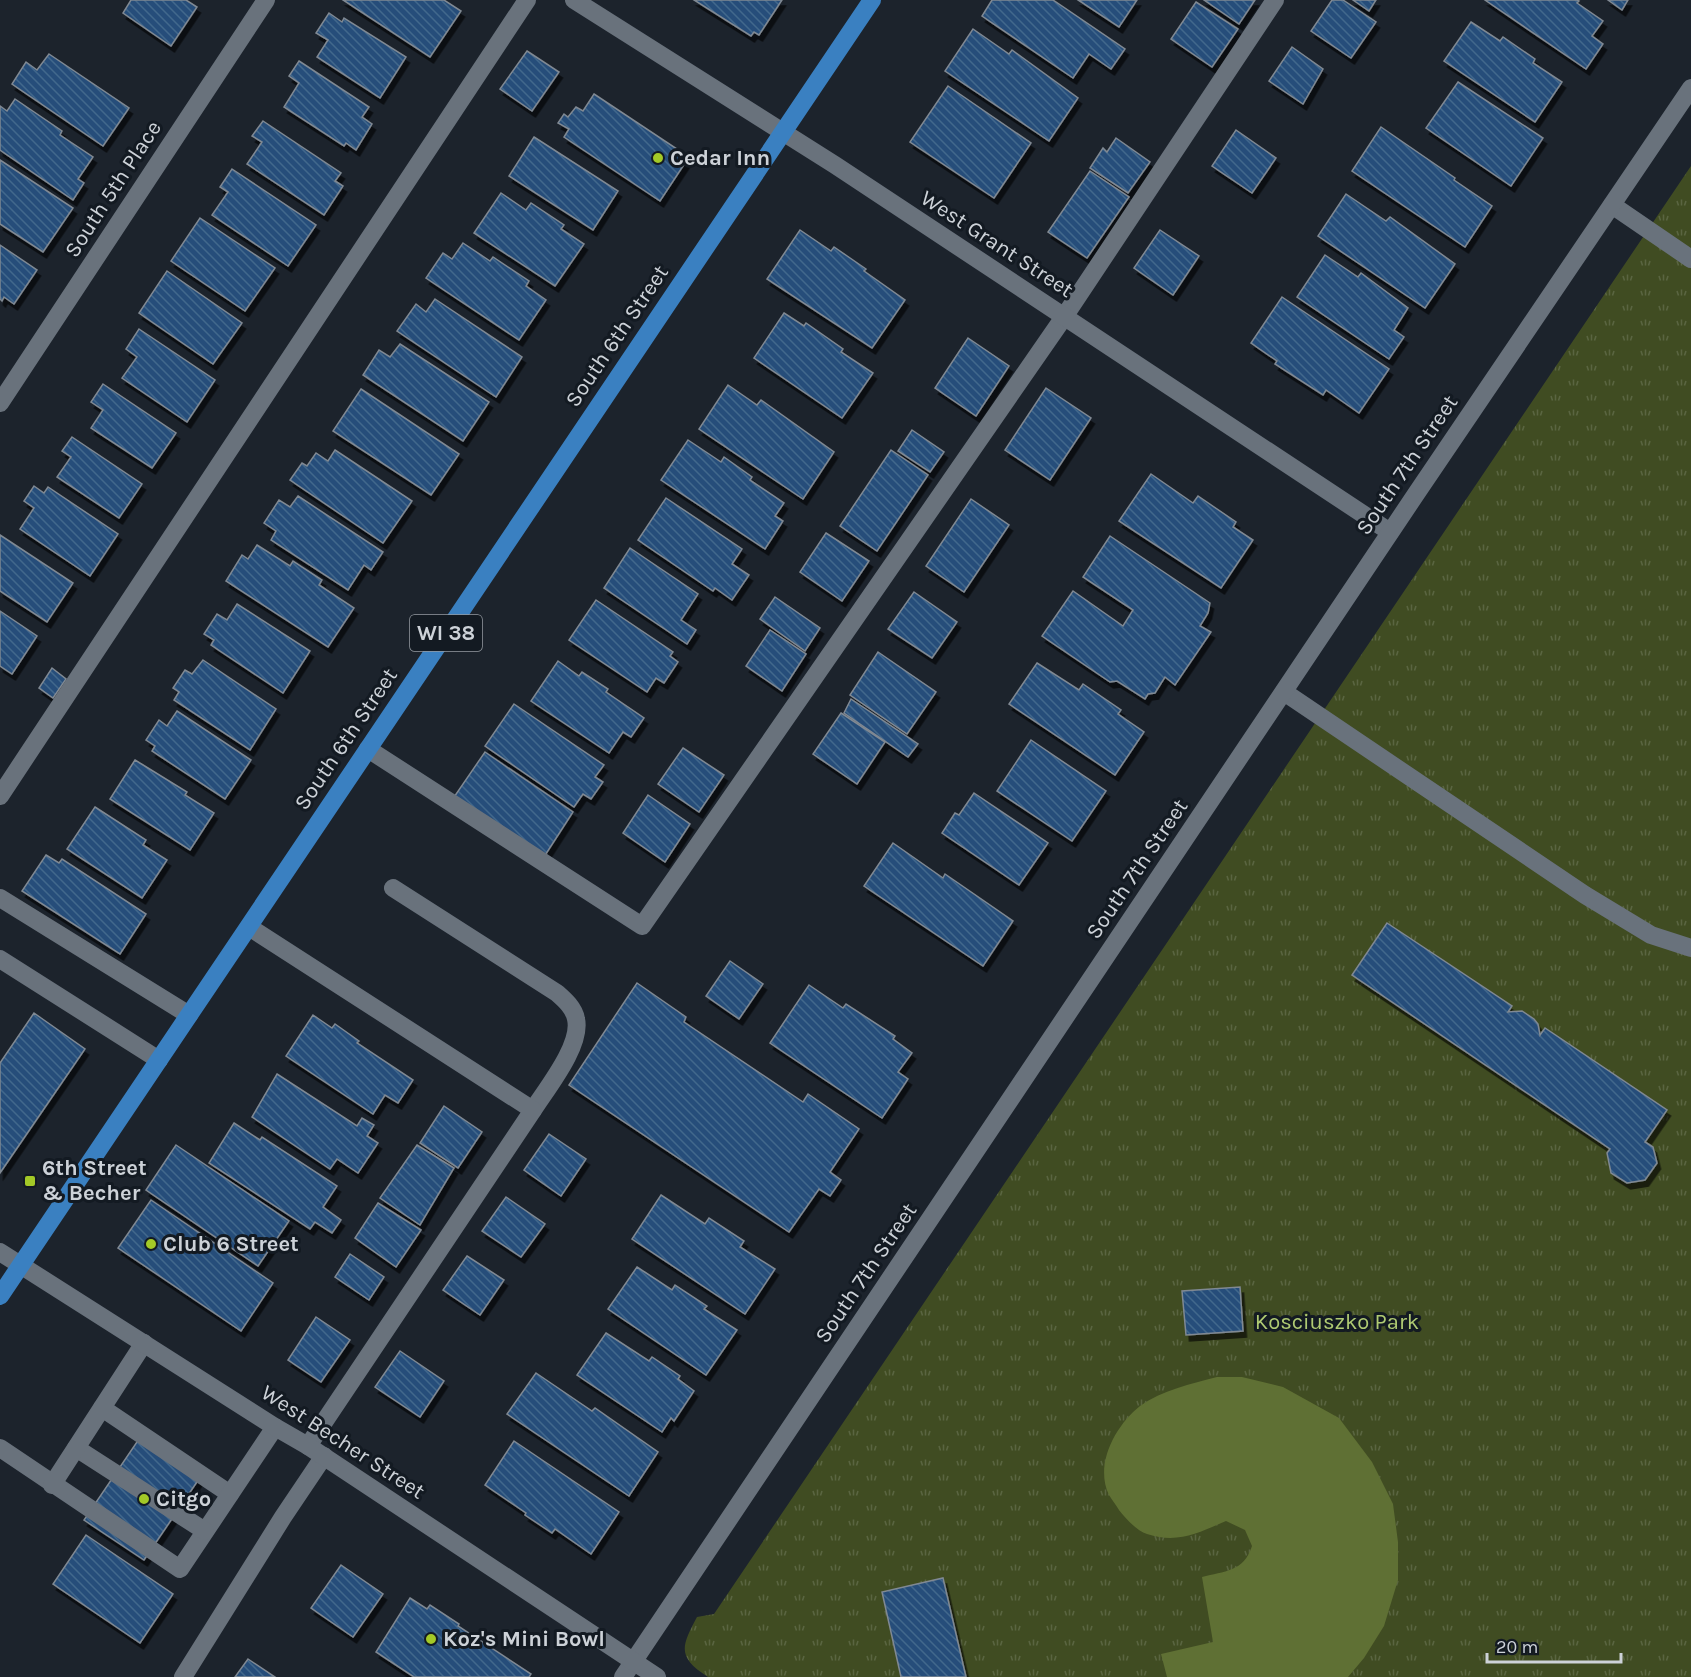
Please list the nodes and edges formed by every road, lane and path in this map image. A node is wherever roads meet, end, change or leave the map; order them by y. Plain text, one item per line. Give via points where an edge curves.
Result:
1 (266, 0) edge
2 (527, 0) edge
3 (574, 0) edge
4 (872, 0) edge
5 (1275, 0) edge
6 (1691, 88) edge
7 (784, 132) junction
8 (1612, 205) junction
9 (1691, 259) edge
10 (1064, 317) junction
11 (0, 403) edge
12 (1390, 532) junction
13 (1284, 692) junction
14 (368, 749) junction
15 (0, 796) edge
16 (393, 888) dead end
17 (0, 898) edge
18 (249, 927) junction
19 (1691, 948) edge
20 (0, 959) edge
21 (189, 1015) junction
22 (159, 1060) junction
23 (533, 1110) junction
24 (0, 1252) edge
25 (21, 1265) junction
26 (0, 1296) edge
27 (144, 1343) junction
28 (102, 1408) junction
29 (275, 1427) junction
30 (308, 1446) junction
31 (0, 1448) edge
32 (76, 1448) junction
33 (324, 1456) junction
34 (52, 1485) junction
35 (230, 1494) junction
36 (205, 1531) junction
37 (633, 1661) junction
38 (183, 1677) edge
39 (623, 1677) edge
40 (657, 1677) edge

1 - 11 street, South 5th Place
2 - 15 street
3 - 7 street, West Grant Street
4 - 7 main road, South 6th Street / WI 38
5 - 10 street
6 - 8 street, South 7th Street
7 - 10 street, West Grant Street
7 - 14 main road, South 6th Street / WI 38
8 - 9 street
8 - 12 street, South 7th Street
10 - 12 street, West Grant Street
10 - 14 street via 642,926
12 - 13 street, South 7th Street
13 - 19 street via 1585,895 1652,934
13 - 37 street, South 7th Street
14 - 18 main road, South 6th Street / WI 38
16 - 23 street via 570,1005 576,1033 570,1050
17 - 21 street
18 - 21 main road, South 6th Street / WI 38
18 - 23 street
20 - 22 street
21 - 22 main road, South 6th Street / WI 38
22 - 25 main road, South 6th Street / WI 38
23 - 30 street
24 - 25 street, West Becher Street
25 - 26 main road, South 6th Street / WI 38
25 - 27 street, West Becher Street
27 - 28 street
27 - 29 street, West Becher Street
28 - 32 street
28 - 35 street
29 - 30 street, West Becher Street
29 - 35 street
30 - 33 street, West Becher Street
31 - 34 street
32 - 34 street
32 - 36 street
33 - 37 street, West Becher Street
33 - 38 street
34 - 36 street via 180,1569
35 - 36 street
37 - 39 street, South 7th Street
37 - 40 street, West Becher Street

